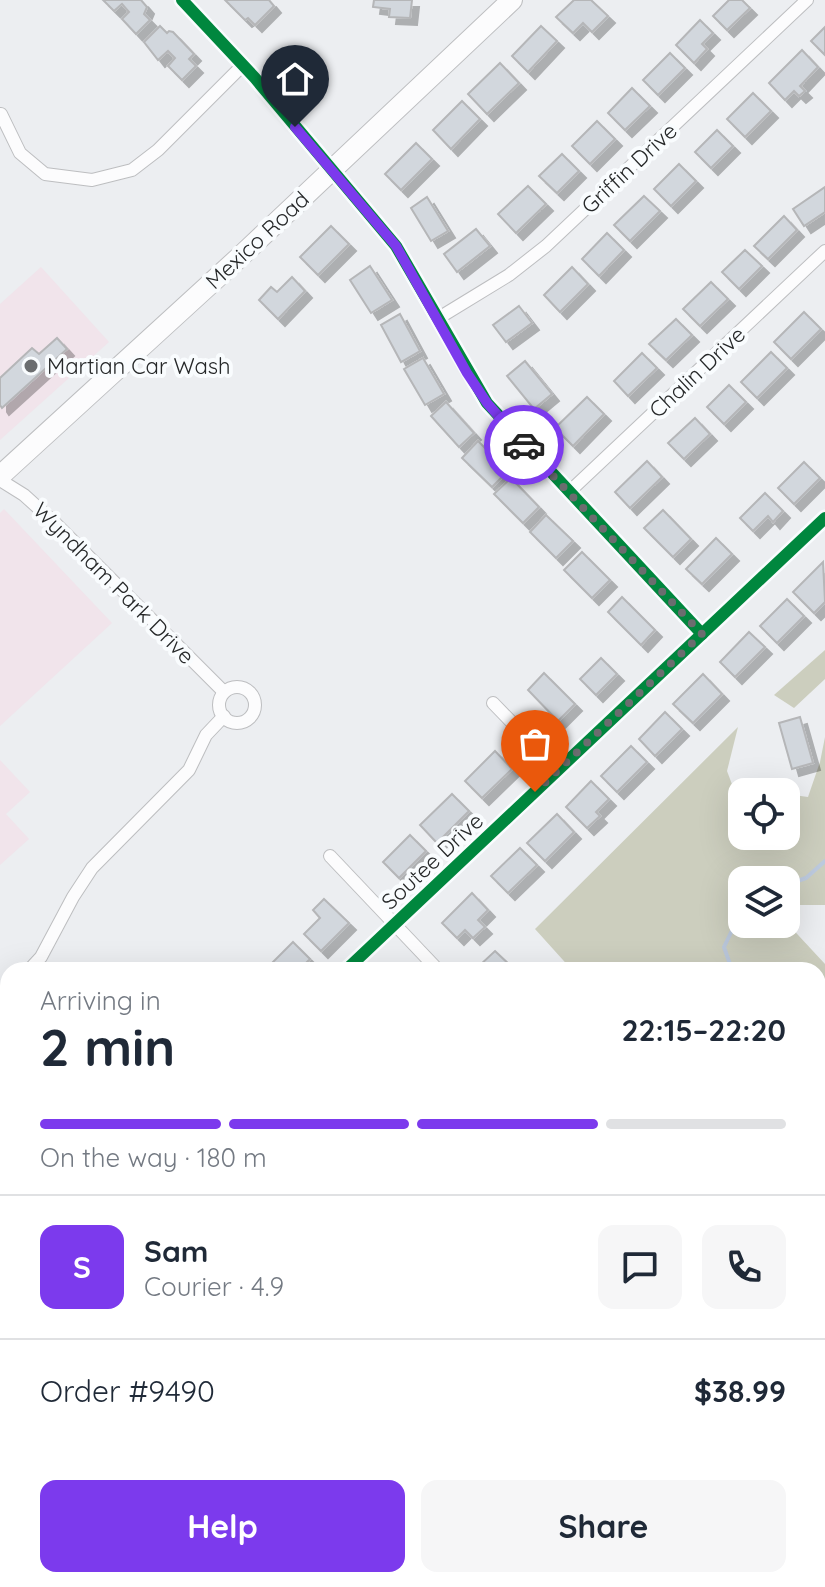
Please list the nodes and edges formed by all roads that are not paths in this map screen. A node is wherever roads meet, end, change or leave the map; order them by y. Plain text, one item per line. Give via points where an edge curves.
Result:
1 (182, 0) edge
2 (512, 0) edge
3 (807, 0) edge
4 (243, 65) junction
5 (1, 114) edge
6 (331, 170) junction
7 (825, 251) edge
8 (437, 319) junction
9 (0, 478) edge
10 (569, 492) junction
11 (825, 518) edge
12 (702, 634) junction
13 (224, 692) junction
14 (493, 703) dead end
15 (224, 716) junction
16 (558, 770) junction
17 (330, 856) dead end
18 (396, 923) junction
19 (36, 962) edge
20 (355, 962) edge
21 (431, 962) edge

1 - 4 street
2 - 6 main road, Mexico Road
3 - 8 street, Griffin Drive via 546,246
4 - 5 street via 132,170 92,180 45,174 20,153
4 - 6 street
6 - 8 street via 396,246
6 - 9 main road, Mexico Road
7 - 10 street, Chalin Drive
8 - 10 street via 487,403
9 - 13 street, Wyndham Park Drive via 56,524
10 - 12 street
11 - 12 street, Soutee Drive
12 - 16 street, Soutee Drive
13 - 15 street via 219,703
13 - 15 street, Wyndham Park Drive via 246,689 255,702 245,721
14 - 16 street
15 - 19 street via 206,735 189,770 92,868
16 - 18 street, Soutee Drive
17 - 18 street
18 - 20 street, Soutee Drive
18 - 21 street

